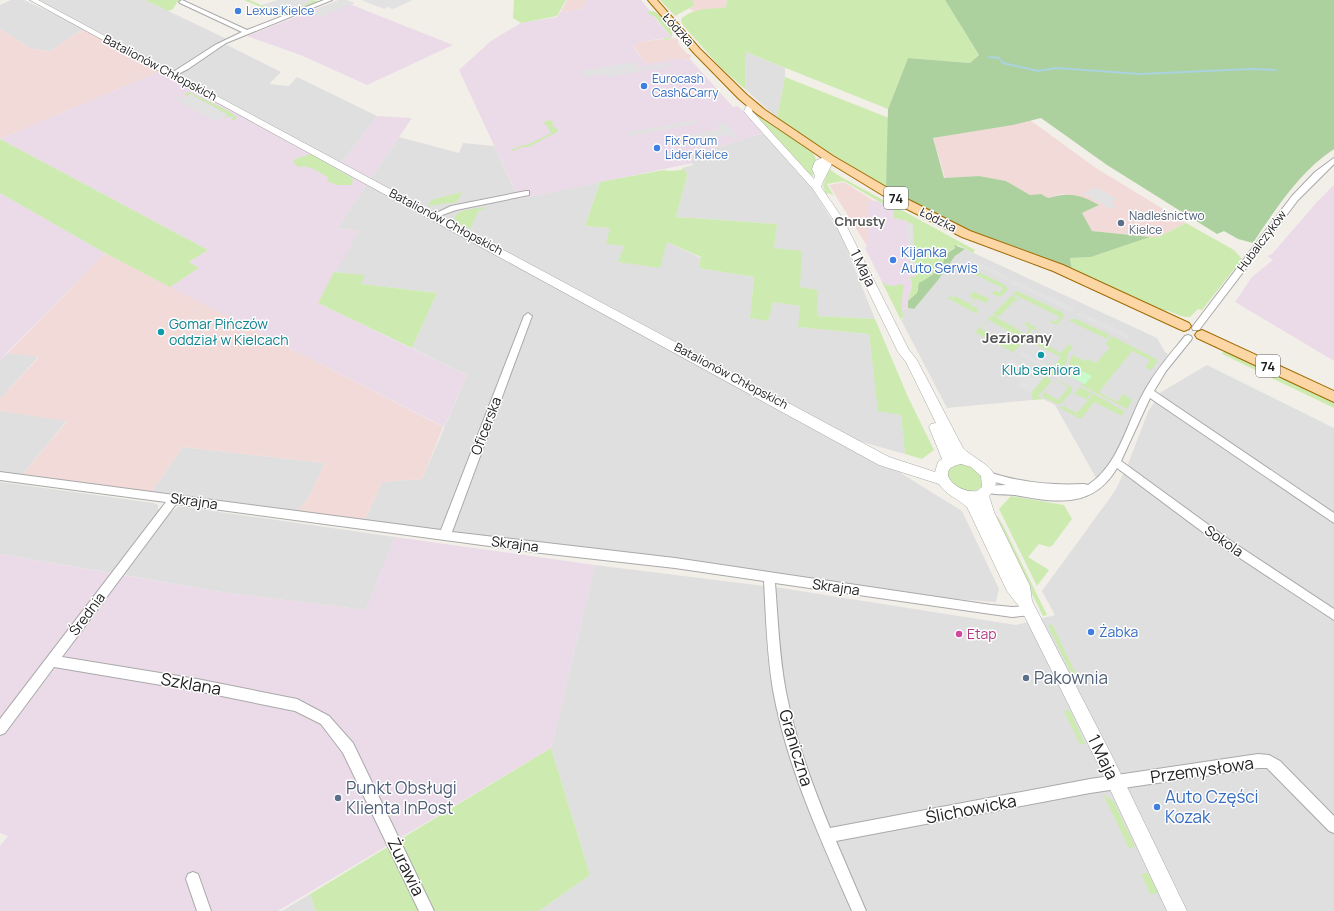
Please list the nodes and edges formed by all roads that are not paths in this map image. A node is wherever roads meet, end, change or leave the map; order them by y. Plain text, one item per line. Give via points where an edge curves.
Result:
1 (33, 0) edge
2 (329, 0) edge
3 (652, 0) edge
4 (182, 2) dead end
5 (248, 32) junction
6 (172, 74) junction
7 (752, 105) junction
8 (829, 158) junction
9 (1334, 160) edge
10 (816, 187) junction
11 (526, 193) dead end
12 (434, 216) junction
13 (528, 316) dead end
14 (1192, 332) junction
15 (904, 352) junction
16 (1148, 392) junction
17 (1334, 397) edge
18 (965, 459) junction
19 (1116, 462) junction
20 (944, 469) junction
21 (0, 476) edge
22 (986, 486) junction
23 (965, 497) junction
24 (174, 499) junction
25 (1334, 519) edge
26 (445, 535) junction
27 (769, 577) junction
28 (1028, 608) junction
29 (1334, 615) edge
30 (52, 662) junction
31 (325, 720) joint
32 (0, 730) edge
33 (1115, 783) junction
34 (1334, 826) edge
35 (826, 836) junction
36 (193, 879) dead end
37 (204, 911) edge
38 (427, 911) edge
39 (858, 911) edge
40 (1177, 911) edge

1 - 6 street, Batalionów Chłopskich
2 - 5 street
3 - 7 main road, Łódzka / 74 via 697,51
4 - 5 street
5 - 6 street via 217,46 186,68
6 - 12 street, Batalionów Chłopskich
7 - 8 main road, Łódzka / 74
7 - 10 street, 1 Maja via 748,111
8 - 10 street via 826,171 820,176
8 - 14 main road, Łódzka / 74 via 901,201 966,234 1058,268
9 - 14 street, Hubalczyków via 1295,198
10 - 15 street, 1 Maja via 846,234
11 - 12 street via 465,205
12 - 20 street, Batalionów Chłopskich via 884,461
13 - 26 street, Oficerska
14 - 16 street, Hubalczyków
14 - 17 main road, Łódzka / 74
15 - 18 street, 1 Maja via 911,360 958,452
15 - 20 street, 1 Maja via 904,360 944,446
16 - 19 street, Hubalczyków
16 - 25 street
18 - 20 street
18 - 22 street via 979,465
19 - 22 street, Hubalczyków via 1109,474 1094,486 1067,498
19 - 29 street, Sokola via 1219,538
20 - 23 street via 950,490
21 - 24 street, Skrajna
22 - 23 street via 974,497
22 - 28 street, 1 Maja via 982,499 1022,586
23 - 28 street, 1 Maja via 972,503 1012,586
24 - 26 street, Skrajna
24 - 30 street, Średnia
26 - 27 street, Skrajna
27 - 28 street, Skrajna via 1007,612
27 - 35 street, Graniczna via 776,668 782,706
28 - 33 street, 1 Maja
30 - 31 street, Szklana via 197,685 297,705
30 - 32 street, Średnia
31 - 38 street, Żurawia via 348,748
33 - 34 street, Przemysłowa via 1253,761 1269,762 1279,769
33 - 35 street, Ślichowicka
33 - 40 street, 1 Maja
35 - 39 street, Graniczna
36 - 37 street

